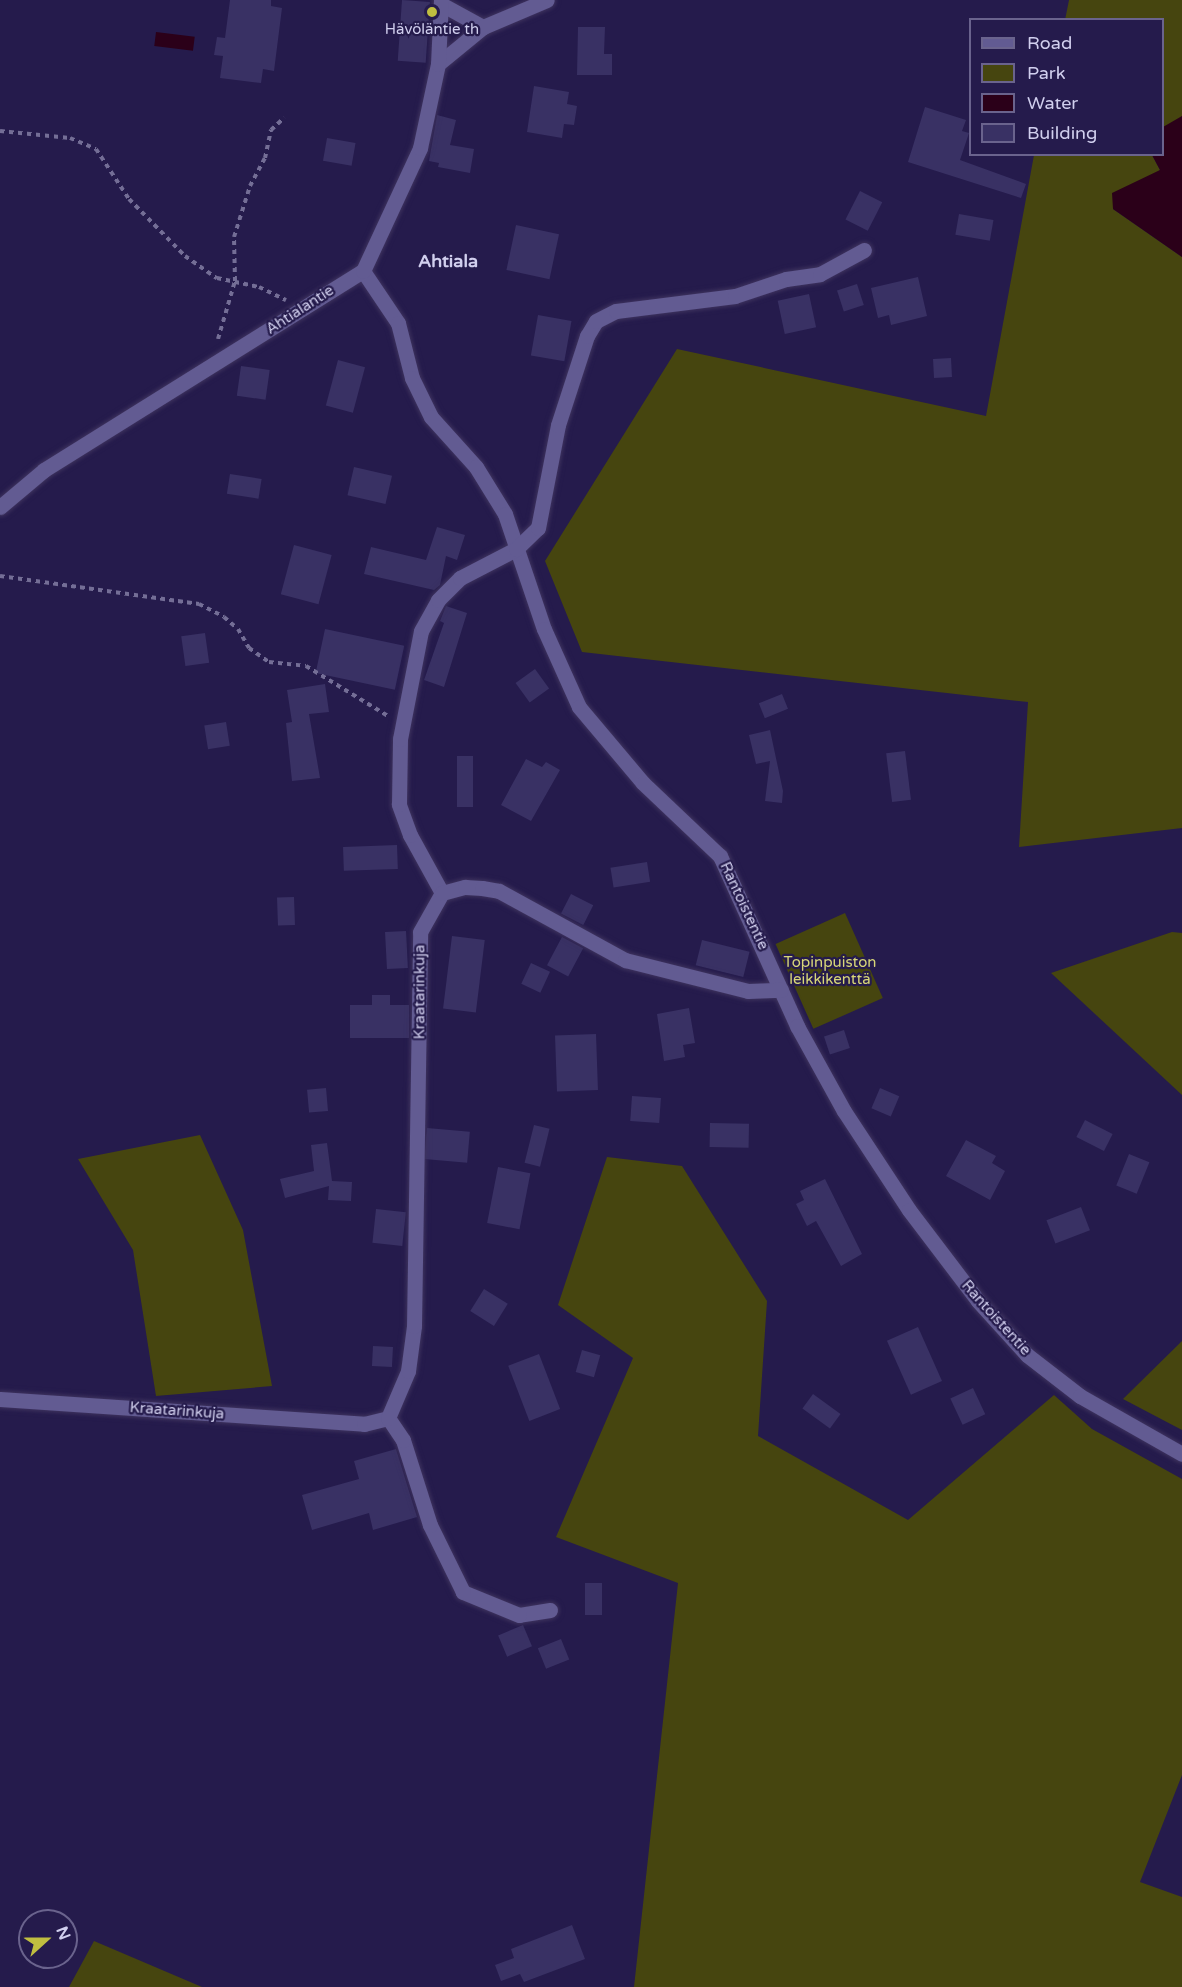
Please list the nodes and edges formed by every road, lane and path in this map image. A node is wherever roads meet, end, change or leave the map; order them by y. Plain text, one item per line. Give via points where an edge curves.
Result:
1 (547, 0) edge
2 (441, 2) edge
3 (483, 27) junction
4 (438, 64) junction
5 (284, 118) dead end
6 (0, 131) edge
7 (864, 250) dead end
8 (363, 271) junction
9 (235, 281) junction
10 (297, 310) junction
11 (220, 362) junction
12 (0, 507) edge
13 (516, 549) junction
14 (0, 576) edge
15 (403, 724) junction
16 (442, 893) junction
17 (781, 990) junction
18 (0, 1399) edge
19 (388, 1418) junction
20 (1182, 1454) edge
21 (550, 1610) dead end

1 - 3 street
2 - 3 street
2 - 4 street
3 - 4 street
4 - 8 street via 420,148
5 - 9 path via 271,130 265,158 250,186 234,237
6 - 9 path via 70,138 96,149 129,199 185,256 217,278
7 - 13 street via 820,274 786,279 735,296 616,311 596,321 587,336 558,425 538,528
8 - 10 street, Ahtialantie
8 - 13 street, Rantoistentie via 398,323 412,378 431,417 488,482 505,513
9 - 10 path via 282,296
9 - 11 path via 220,331
10 - 11 street, Ahtialantie
11 - 12 street, Ahtialantie via 44,470
13 - 15 street via 460,578 438,600 421,631
13 - 17 street, Rantoistentie via 544,629 579,707 643,783 720,856
14 - 15 path via 199,604 224,617 238,629 249,648 269,662 306,666
15 - 16 street via 399,804 410,835
16 - 17 street via 465,887 499,891 625,960 748,991
16 - 19 street, Kraatarinkuja via 420,932 414,1326 408,1371
17 - 20 street, Rantoistentie via 844,1111 909,1210 978,1301 1055,1378
18 - 19 street, Kraatarinkuja via 364,1424
19 - 21 street via 403,1440 430,1525 463,1592 519,1615

